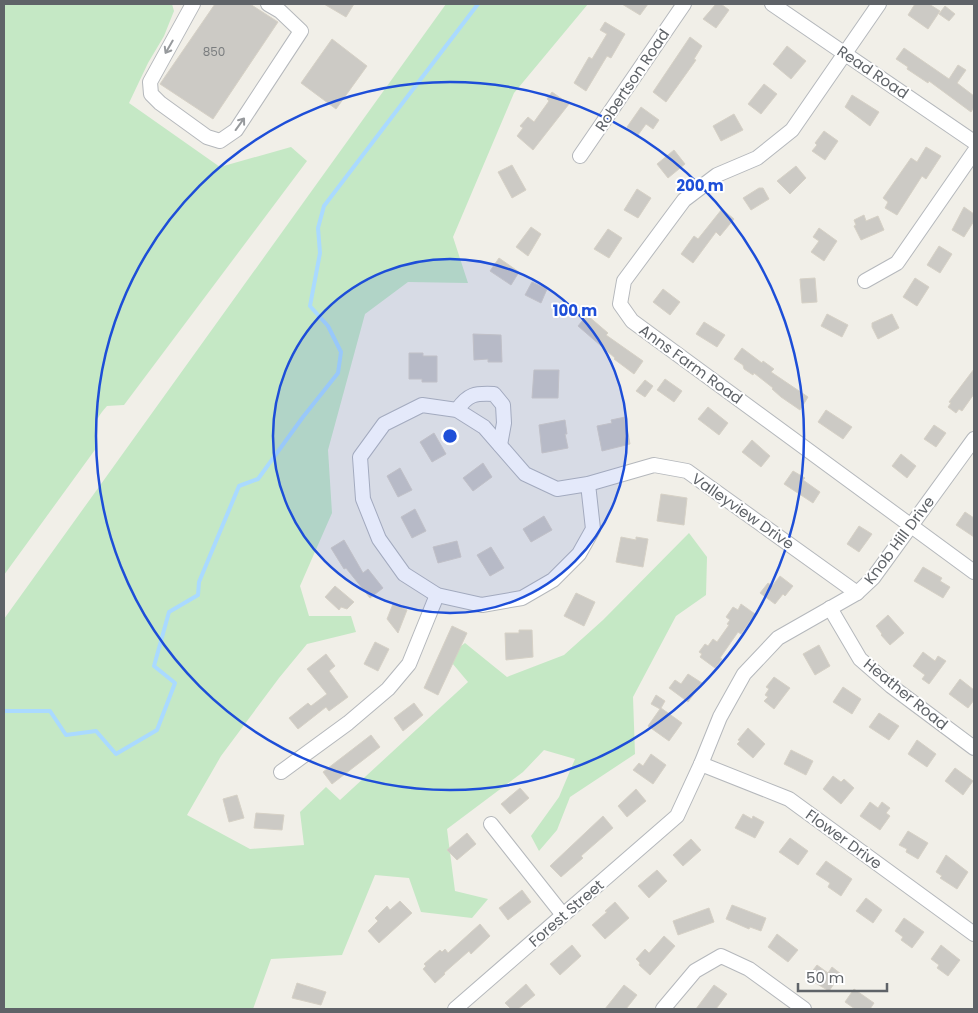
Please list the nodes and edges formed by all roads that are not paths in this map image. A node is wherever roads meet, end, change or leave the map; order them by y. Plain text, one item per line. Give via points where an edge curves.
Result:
1 (193, 4) edge
2 (268, 4) edge
3 (684, 4) edge
4 (772, 4) edge
5 (879, 4) edge
6 (846, 54) junction
7 (974, 142) edge
8 (974, 152) edge
9 (580, 156) dead end
10 (865, 281) dead end
11 (457, 410) junction
12 (974, 439) edge
13 (500, 446) junction
14 (588, 484) junction
15 (911, 526) junction
16 (974, 572) edge
17 (857, 593) junction
18 (436, 595) junction
19 (830, 608) junction
20 (974, 748) edge
21 (701, 764) junction
22 (281, 772) dead end
23 (677, 816) joint
24 (491, 824) dead end
25 (563, 915) junction
26 (974, 934) edge
27 (455, 1009) edge
28 (663, 1009) edge
29 (804, 1009) edge

1 -> 2 street via 150,82 151,94 207,137 220,141 236,130 302,31
3 - 9 street, Robertson Road
4 - 6 street, Read Road
5 - 6 street, Anns Farm Road
6 - 7 street, Read Road
6 - 15 street, Anns Farm Road via 792,130 757,158 717,175 684,200 624,281 620,304 632,321
8 - 10 street via 897,263
11 - 13 street, Valleyview Drive via 484,427
11 - 13 street via 465,398 479,393 494,394 503,405
11 - 18 street, Valleyview Drive via 422,405 384,424 360,457 363,499 379,539 404,574
12 - 15 street, Knob Hill Drive
13 - 14 street, Valleyview Drive via 525,474 557,489
14 - 17 street, Valleyview Drive via 654,464 687,471
14 - 18 street, Valleyview Drive via 593,529 579,554 553,580 522,598 482,604
15 - 16 street, Anns Farm Road
15 - 17 street, Knob Hill Drive via 874,578
17 - 19 street, Knob Hill Drive
18 - 22 street via 409,664 388,689
19 - 20 street, Heather Road via 860,659
19 - 21 street, Knob Hill Drive via 778,638 744,674 720,717
21 - 23 street, Knob Hill Drive
21 - 26 street, Flower Drive via 789,799
23 - 25 street, Forest Street
24 - 25 street
25 - 27 street, Forest Street
28 - 29 street via 695,971 721,956 749,969

